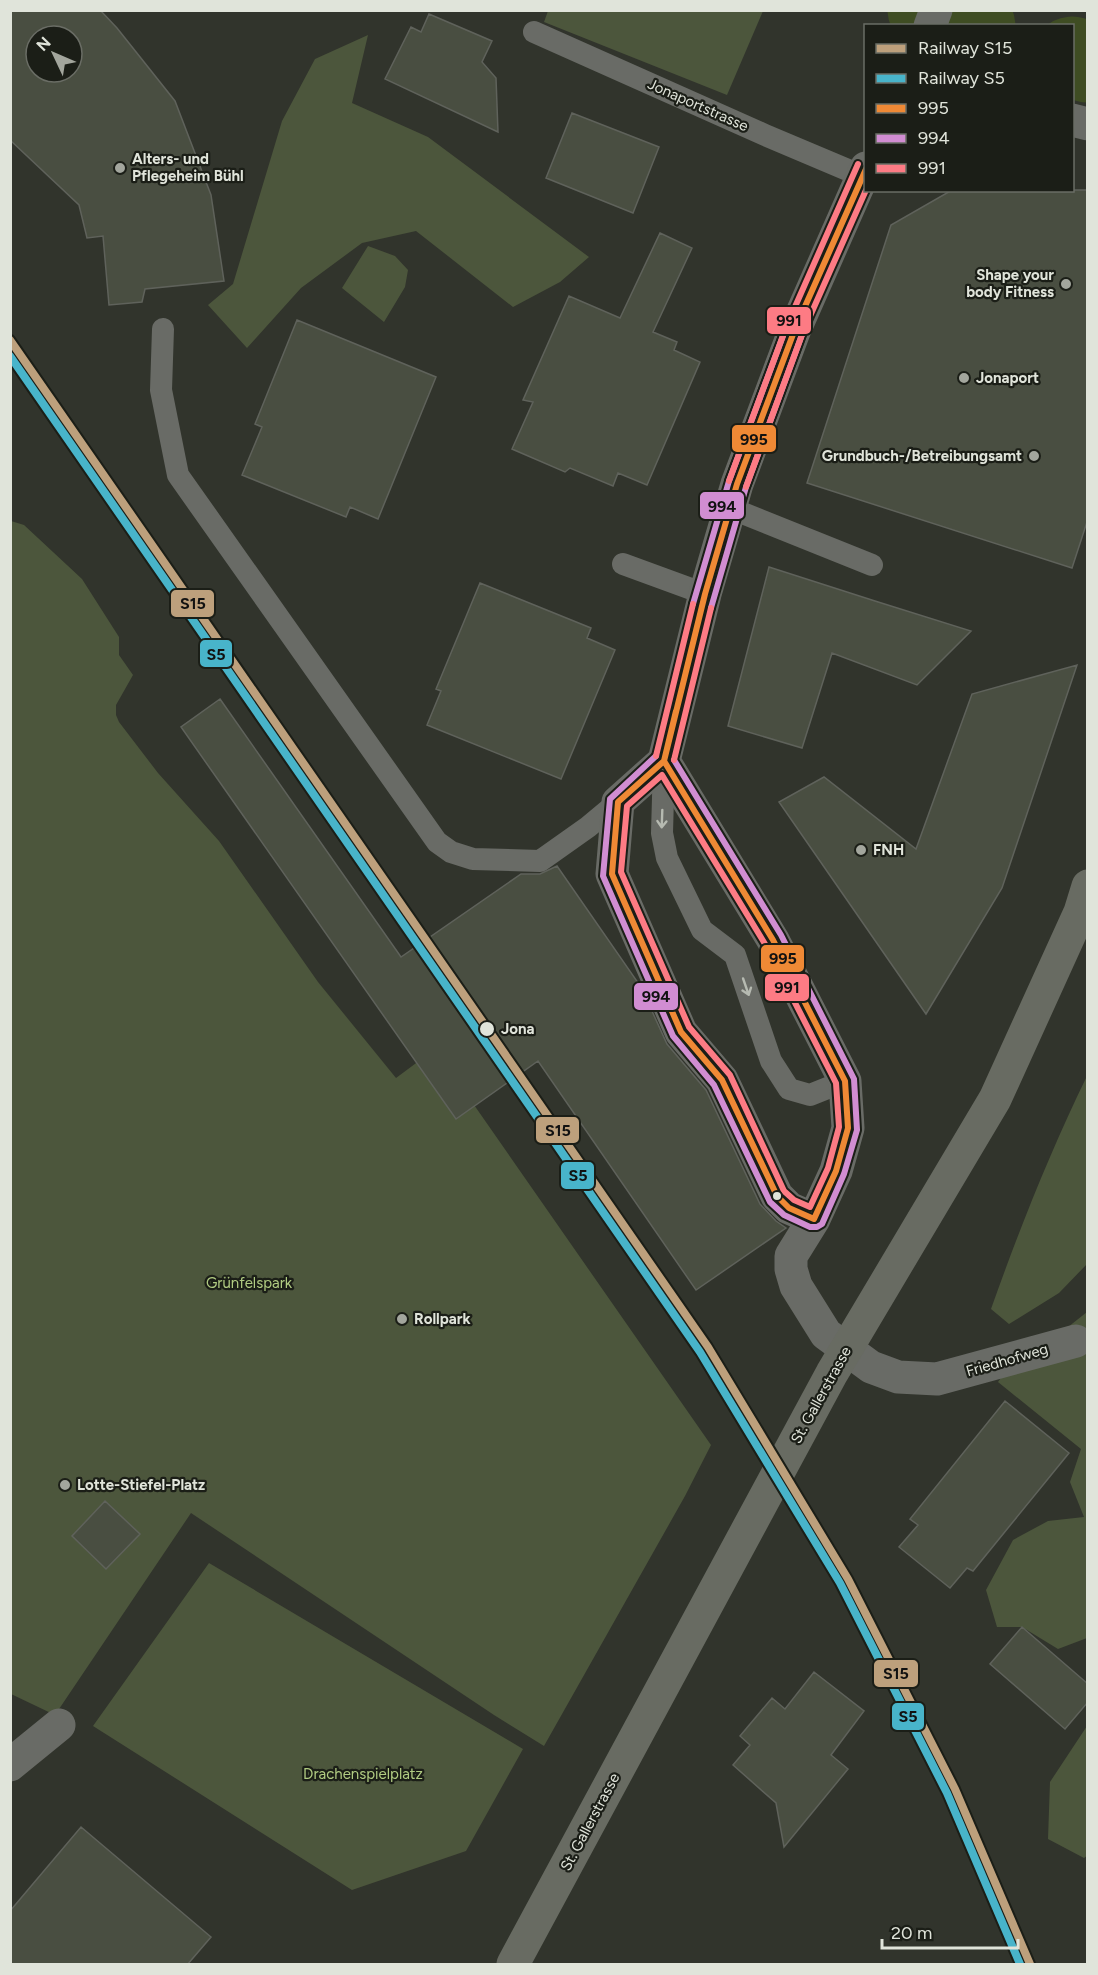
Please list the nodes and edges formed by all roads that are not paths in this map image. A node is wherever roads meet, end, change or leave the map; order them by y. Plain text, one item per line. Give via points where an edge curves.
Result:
1 (534, 32) dead end
2 (864, 172) edge
3 (163, 329) dead end
4 (730, 508) junction
5 (623, 564) dead end
6 (872, 565) dead end
7 (705, 594) junction
8 (664, 761) junction
9 (618, 802) junction
10 (1088, 886) edge
11 (845, 1081) junction
12 (814, 1219) junction
13 (1082, 1337) edge
14 (59, 1725) dead end
15 (10, 1765) edge
16 (513, 1965) edge

1 - 2 lane, Jonaportstrasse via 765,135
2 - 4 street via 795,329
3 - 9 lane via 161,390 178,475 437,842 451,852 473,859 540,861
4 - 6 lane
4 - 7 street
5 - 7 lane
7 - 8 street
8 - 9 street
8 - 11 street via 773,940
8 -> 11 lane via 662,833 667,858 702,930 735,955 771,1061 789,1089 810,1095
9 - 12 street via 612,874 681,1032 722,1080 777,1196 789,1208
10 - 16 main road, St. Gallerstrasse via 1080,912 995,1099 832,1373
11 - 12 street via 848,1128 836,1171
12 - 13 street, Friedhofweg via 791,1256 796,1286 826,1334 871,1367 898,1377 937,1378
14 - 15 street

